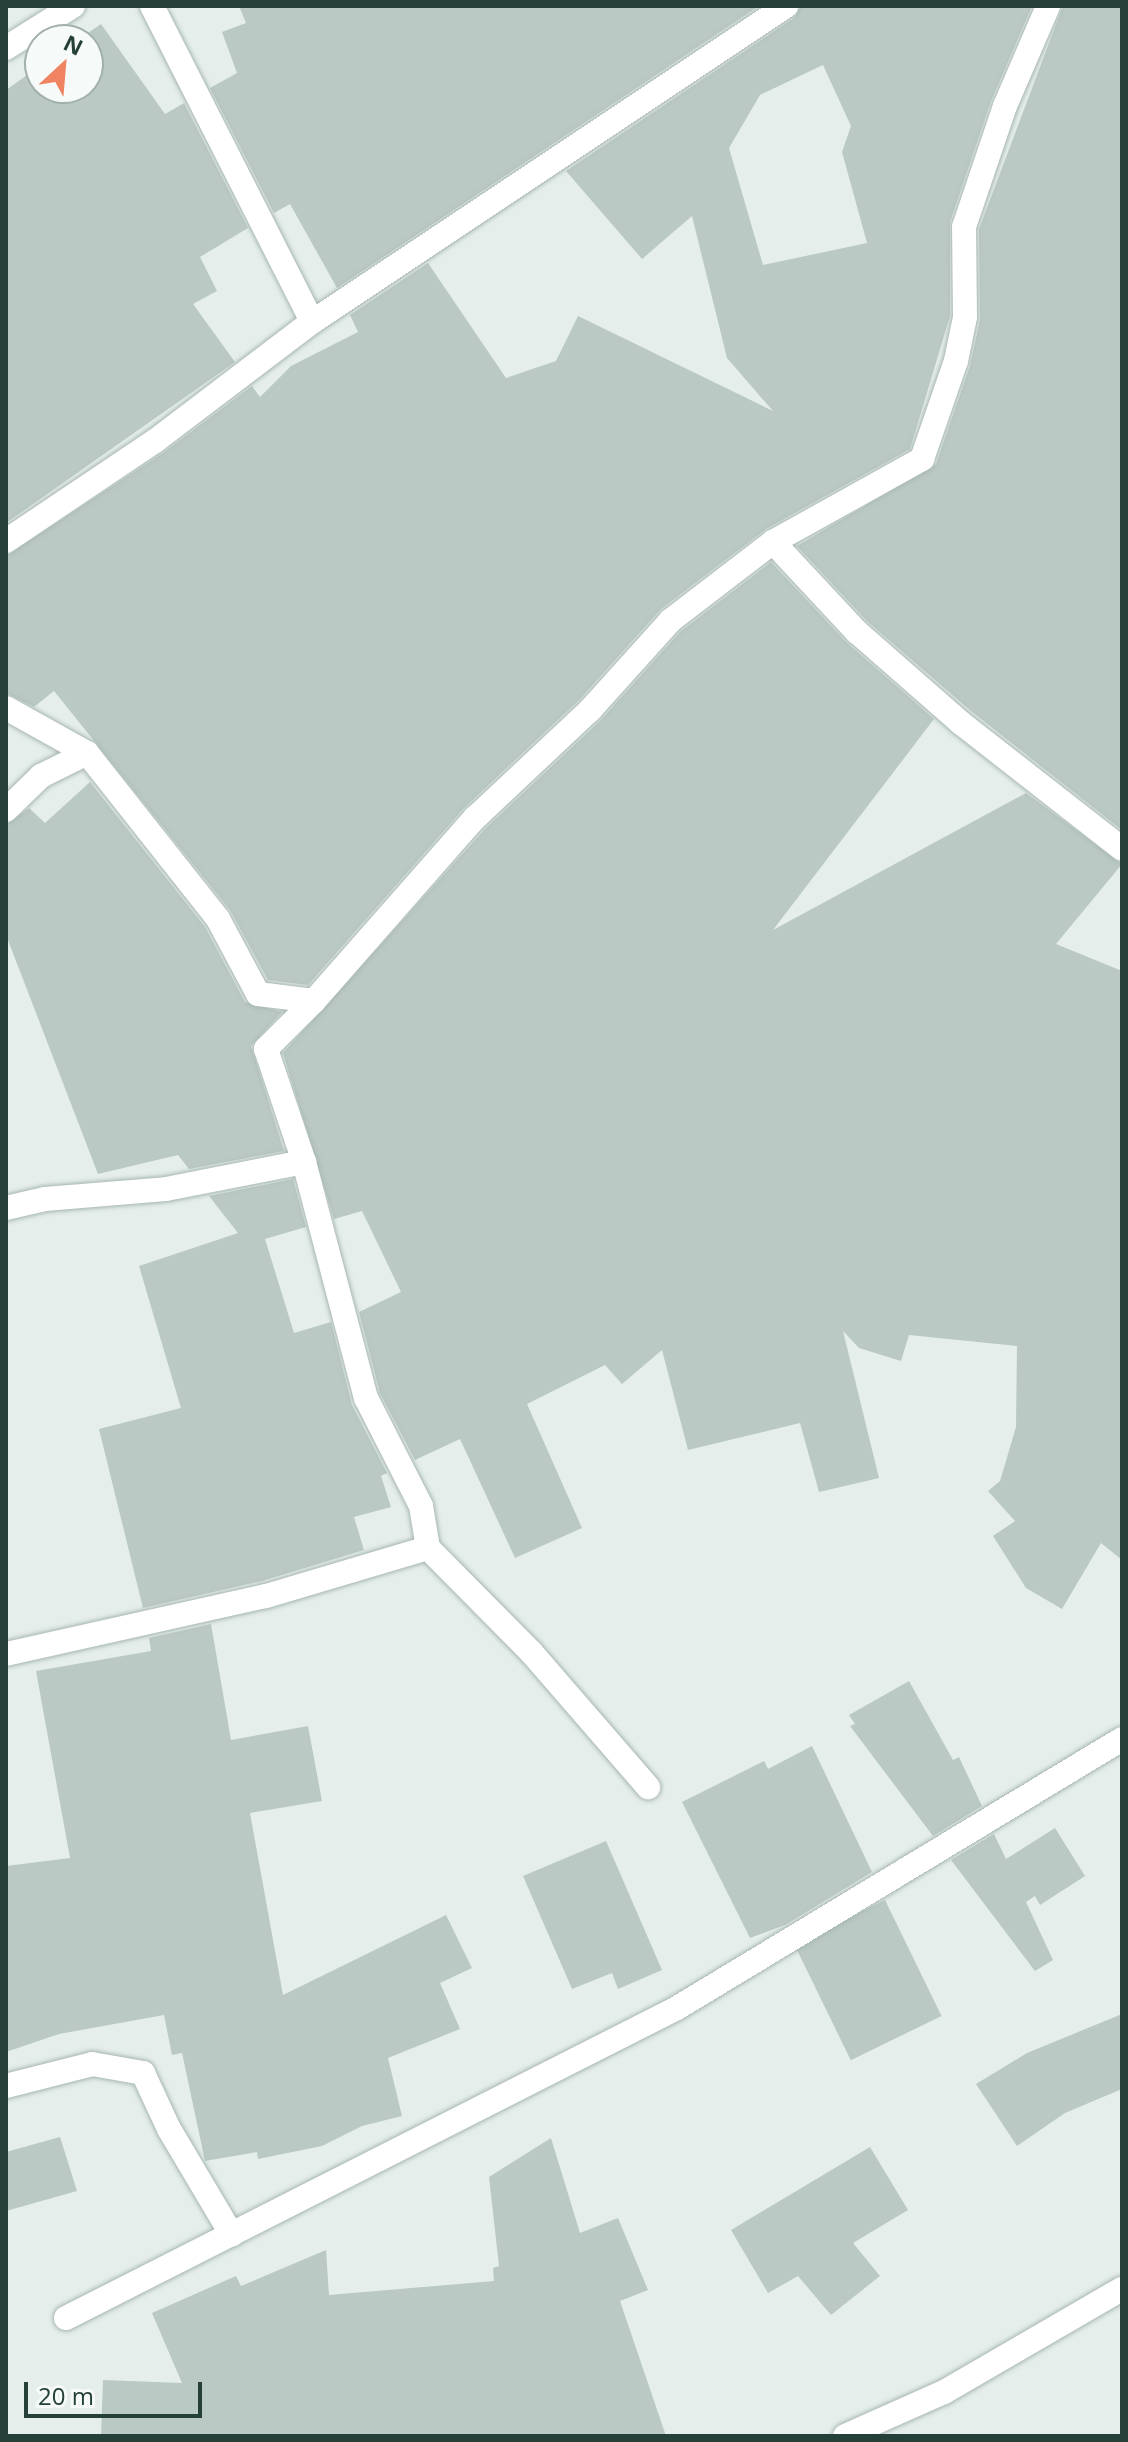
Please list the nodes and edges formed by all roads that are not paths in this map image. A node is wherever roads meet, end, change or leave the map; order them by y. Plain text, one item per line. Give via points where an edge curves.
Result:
1 (73, 6) edge
2 (152, 6) edge
3 (786, 6) edge
4 (1048, 6) edge
5 (6, 48) edge
6 (312, 322) junction
7 (6, 541) edge
8 (773, 542) junction
9 (6, 708) edge
10 (87, 753) junction
11 (6, 810) edge
12 (1122, 849) edge
13 (314, 1001) junction
14 (304, 1162) junction
15 (6, 1208) edge
16 (428, 1548) junction
17 (6, 1654) edge
18 (1122, 1739) edge
19 (648, 1787) dead end
20 (6, 2086) edge
21 (232, 2235) junction
22 (1122, 2289) edge
23 (66, 2318) dead end
24 (845, 2436) edge

1 - 5 street
2 - 6 street
3 - 6 street
4 - 8 street via 1005,106 964,227 965,317 956,361 922,459
6 - 7 street via 99,481
8 - 12 street via 857,632 961,723
8 - 13 street via 670,621 590,710 475,818
9 - 10 street
10 - 11 street via 41,776
10 - 13 street via 218,919 258,994
13 - 14 street via 266,1049
14 - 15 street via 166,1189 45,1199
14 - 16 street via 366,1398 421,1506
16 - 17 street via 266,1596
16 - 19 street via 531,1652
18 - 21 street via 677,2008
20 - 21 street via 92,2064 143,2073 169,2129
21 - 23 street
22 - 24 street via 944,2392

